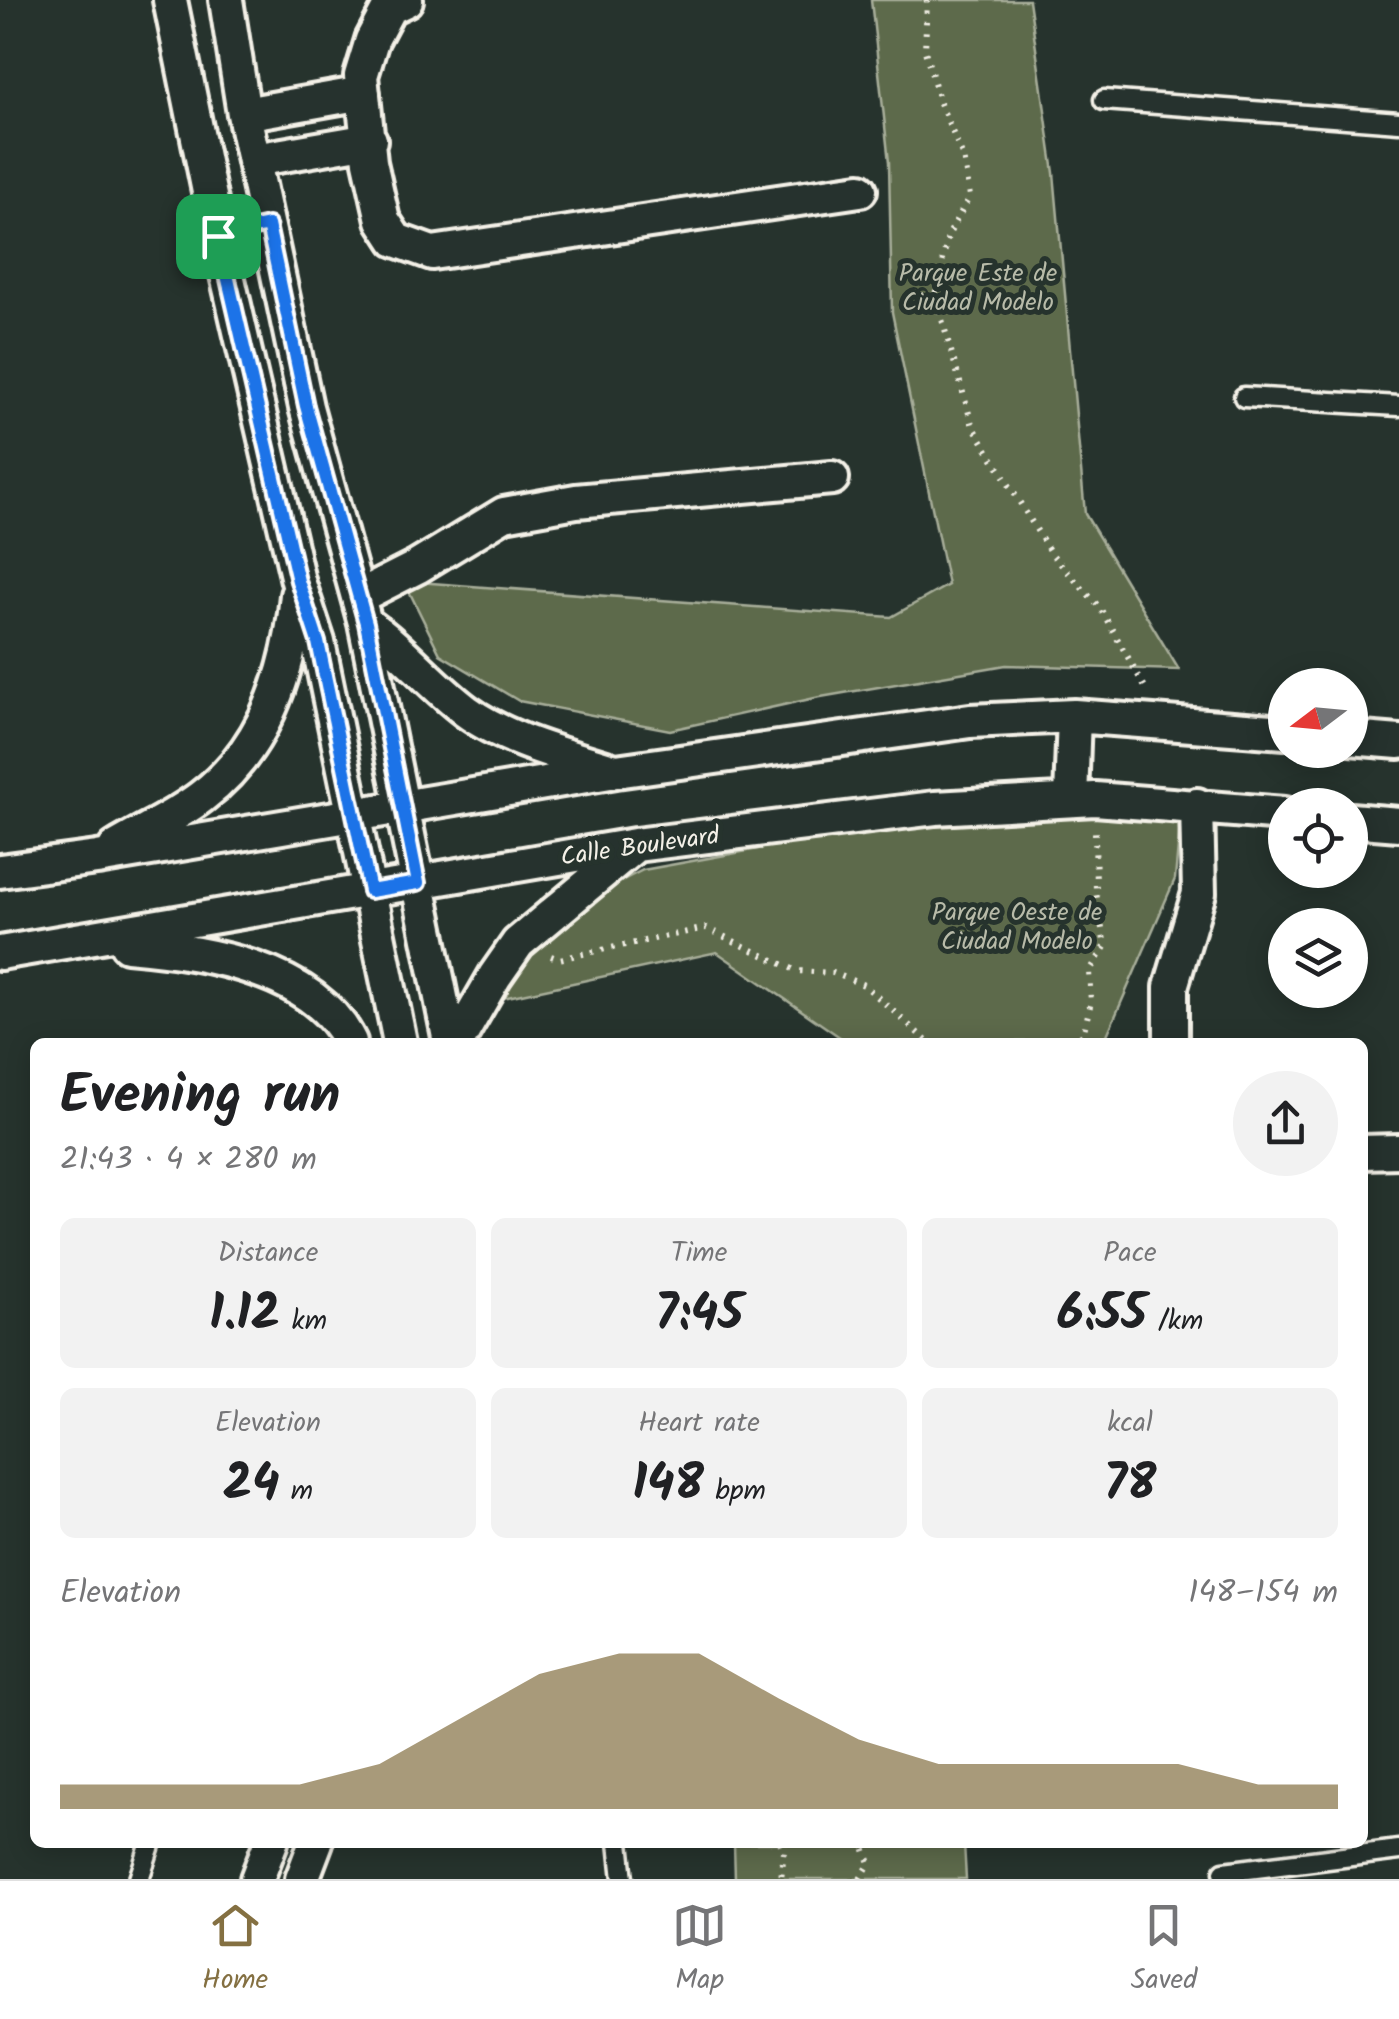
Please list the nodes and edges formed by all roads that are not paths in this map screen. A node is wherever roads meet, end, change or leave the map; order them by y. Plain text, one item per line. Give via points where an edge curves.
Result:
1 (170, 0) edge
2 (226, 0) edge
3 (406, 0) edge
4 (364, 93) junction
5 (1104, 100) dead end
6 (244, 114) junction
7 (1399, 122) edge
8 (370, 140) junction
9 (254, 160) junction
10 (860, 190) dead end
11 (268, 225) junction
12 (218, 236) junction
13 (1244, 398) dead end
14 (1399, 406) edge
15 (832, 478) dead end
16 (298, 581) junction
17 (362, 610) junction
18 (1074, 716) junction
19 (1268, 730) edge
20 (1368, 739) edge
21 (1399, 742) edge
22 (616, 771) junction
23 (1082, 799) junction
24 (1197, 804) junction
25 (403, 807) junction
26 (1268, 812) edge
27 (354, 815) junction
28 (1368, 821) edge
29 (1399, 824) edge
30 (636, 845) junction
31 (96, 858) junction
32 (0, 870) edge
33 (418, 883) junction
34 (370, 891) junction
35 (78, 941) junction
36 (0, 954) edge
37 (348, 1038) edge
38 (399, 1038) edge
39 (453, 1038) edge
40 (456, 1038) edge
41 (1171, 1038) edge
42 (1399, 1151) edge
43 (1368, 1152) edge
44 (149, 1848) edge
45 (269, 1848) edge
46 (314, 1848) edge
47 (620, 1848) edge
48 (1399, 1850) edge
49 (1224, 1872) dead end
50 (139, 1879) edge
51 (257, 1879) edge
52 (302, 1879) edge
53 (623, 1879) edge

1 - 12 street
2 - 6 street
3 - 4 street via 389,8 372,40 361,76
4 - 6 street
4 - 8 street
5 - 7 lane
6 - 9 street
8 - 9 street
8 - 10 street via 383,220 396,240 432,253
9 - 11 street
11 - 12 street
11 - 17 street via 306,406
12 - 16 street
13 - 14 lane
15 - 17 street via 504,514
16 - 27 street via 318,642
16 - 31 street via 292,645 247,753 202,797
17 - 22 street via 469,713 531,744
17 - 25 street
18 - 19 street
18 - 22 street via 970,722
18 - 23 street
20 - 21 street
22 - 25 street
23 - 24 street, Calle Boulevard
23 - 30 street, Calle Boulevard via 935,808
24 - 26 street, Calle Boulevard
24 - 41 street via 1199,893 1171,987
25 - 27 street
25 - 33 street
27 - 31 street
27 - 34 street
28 - 29 street
30 - 33 street, Calle Boulevard
30 - 40 street via 518,944
31 - 32 street
33 - 34 street, Calle Boulevard
33 - 39 street
34 - 35 street, Calle Boulevard
34 - 38 street
35 - 36 street, Calle Boulevard
35 - 37 street via 169,948 266,972 310,998
42 - 43 street
44 - 50 lane
45 - 51 street
46 - 52 street
47 - 53 lane
48 - 49 lane

